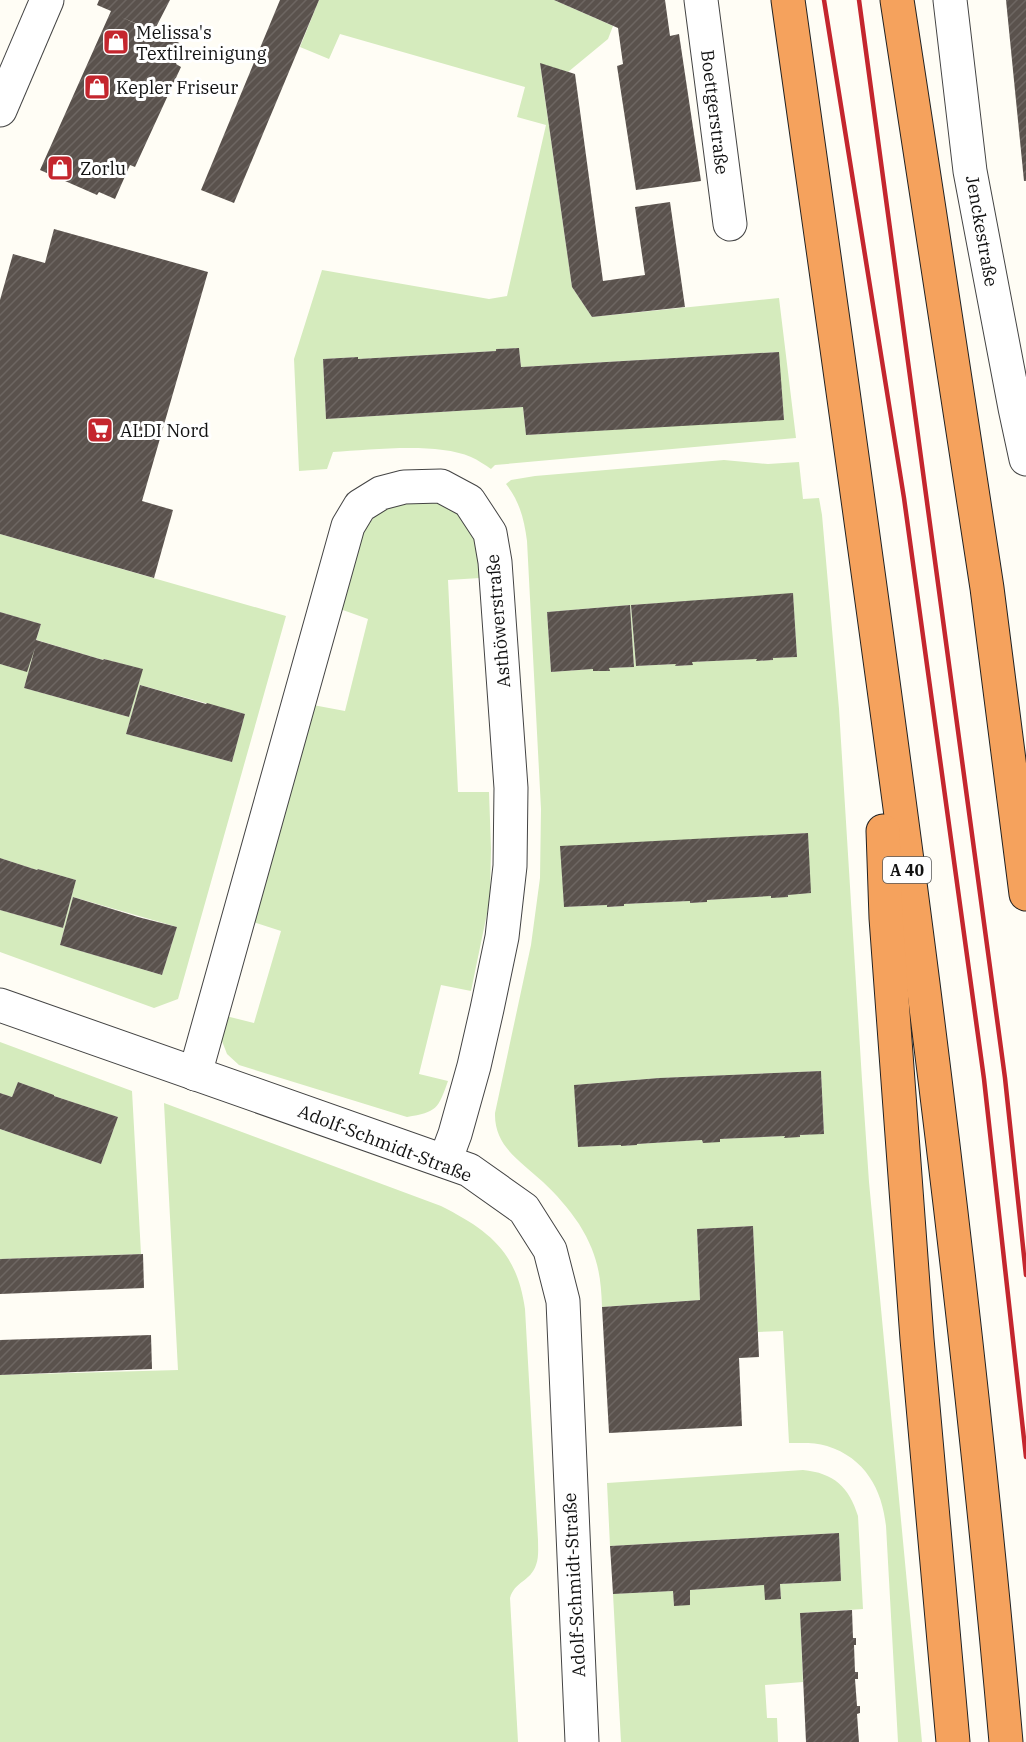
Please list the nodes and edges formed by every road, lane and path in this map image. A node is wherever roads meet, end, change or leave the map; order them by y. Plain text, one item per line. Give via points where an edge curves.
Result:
1 (47, 0) edge
2 (701, 0) edge
3 (788, 0) edge
4 (897, 0) edge
5 (950, 0) edge
6 (0, 110) edge
7 (730, 224) dead end
8 (1020, 406) edge
9 (1026, 459) edge
10 (987, 588) junction
11 (877, 635) junction
12 (1026, 729) edge
13 (1026, 894) edge
14 (0, 1005) edge
15 (195, 1074) junction
16 (445, 1161) junction
17 (582, 1742) edge
18 (953, 1742) edge
19 (1006, 1742) edge

1 - 6 street
2 - 7 street, Boettgerstraße
3 - 11 highway, A 40
4 - 10 highway
5 - 8 street, Jenckestraße via 970,171
8 - 9 street, Jenckestraße
10 - 12 highway
10 - 13 highway
11 - 18 highway via 886,918 917,1339
11 - 19 highway, A 40 via 947,1174
14 - 15 street, Adolf-Schmidt-Straße
15 - 16 street, Adolf-Schmidt-Straße
15 - 16 street, Asthöwerstraße via 348,526 360,506 381,493 404,487 441,486 469,501 490,533 511,788 510,866 502,938 474,1066
16 - 17 street, Adolf-Schmidt-Straße via 469,1170 524,1209 550,1250 560,1290

